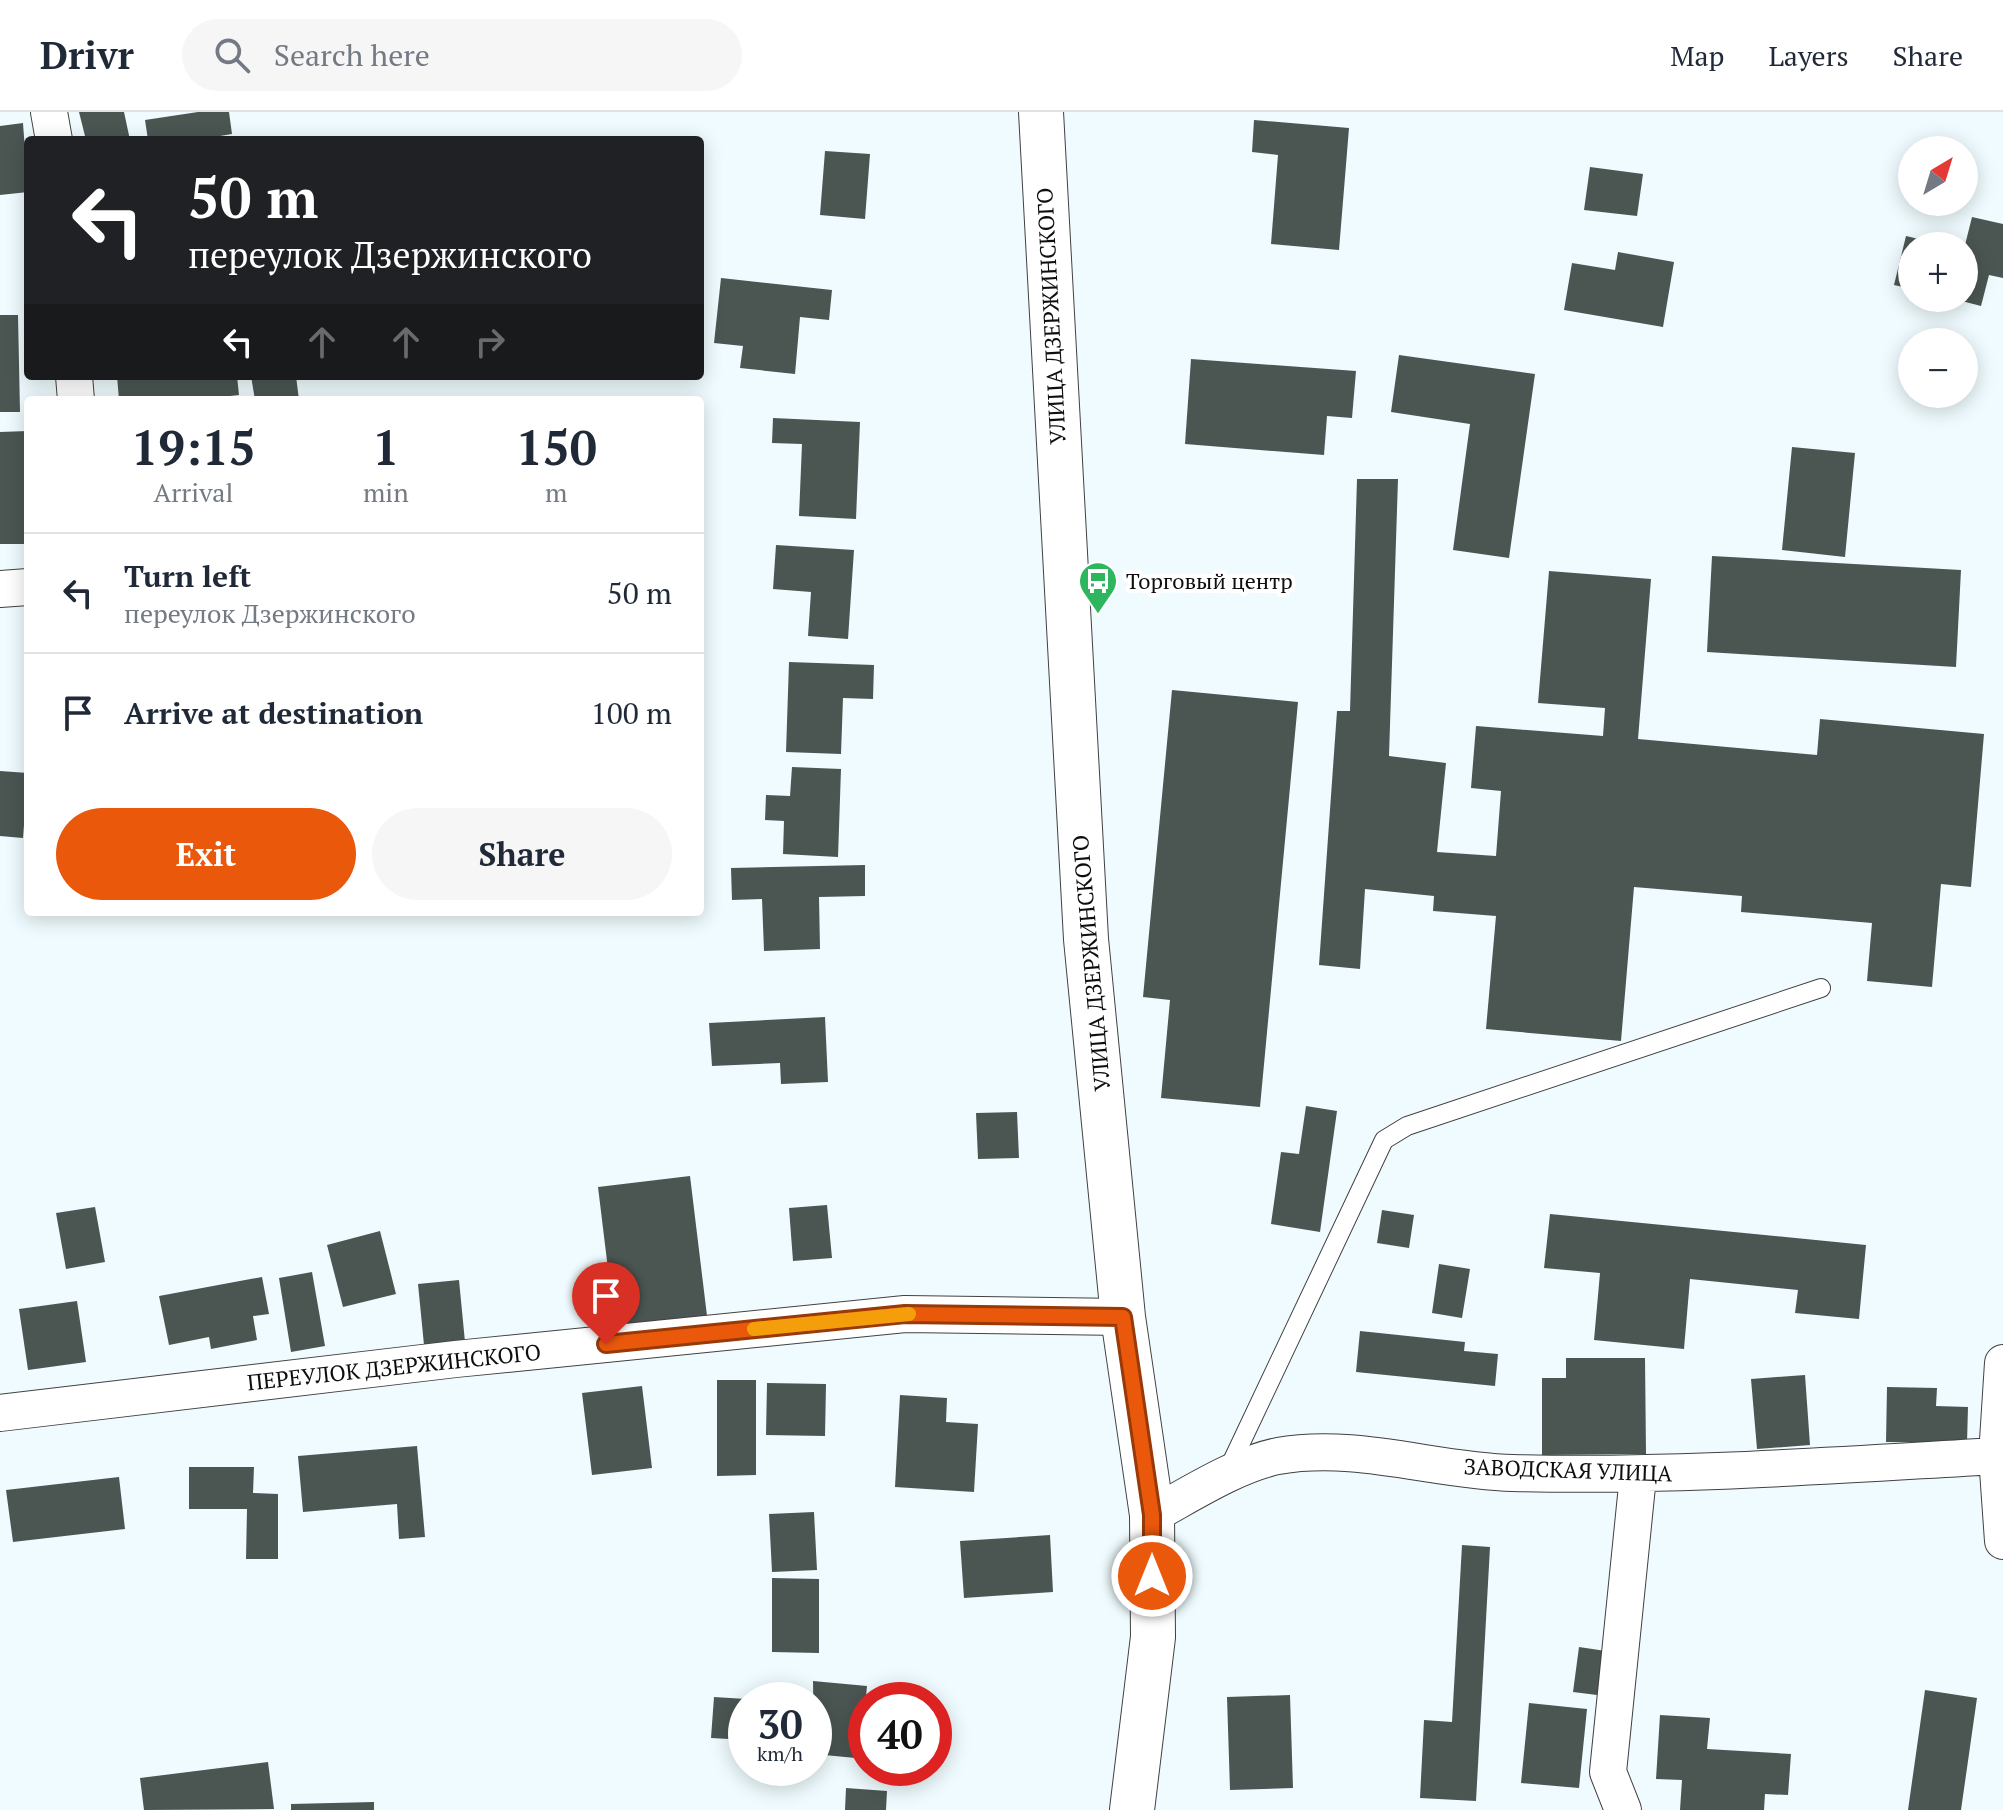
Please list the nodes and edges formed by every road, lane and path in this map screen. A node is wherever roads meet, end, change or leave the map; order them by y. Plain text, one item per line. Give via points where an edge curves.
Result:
1 (49, 112) edge
2 (1041, 112) edge
3 (53, 136) edge
4 (24, 587) edge
5 (0, 589) edge
6 (1821, 988) dead end
7 (1123, 1317) junction
8 (2003, 1363) edge
9 (0, 1413) edge
10 (1997, 1456) junction
11 (1638, 1476) junction
12 (1225, 1477) junction
13 (1152, 1515) junction
14 (2003, 1541) edge
15 (1132, 1810) edge
16 (1623, 1810) edge

1 - 3 street
2 - 7 street, УЛИЦА ДЗЕРЖИНСКОГО via 1086,939
4 - 5 street
6 - 12 lane via 1407,1126 1384,1140
7 - 9 street, ПЕРЕУЛОК ДЗЕРЖИНСКОГО via 905,1314 456,1359
7 - 13 street, УЛИЦА ДЗЕРЖИНСКОГО
8 - 10 street
10 - 11 street, ЗАВОДСКАЯ УЛИЦА
10 - 14 street
11 - 12 street, ЗАВОДСКАЯ УЛИЦА via 1496,1472 1325,1451 1276,1457
11 - 16 street via 1608,1772
12 - 13 street, ЗАВОДСКАЯ УЛИЦА
13 - 15 street, УЛИЦА ДЗЕРЖИНСКОГО via 1153,1637

